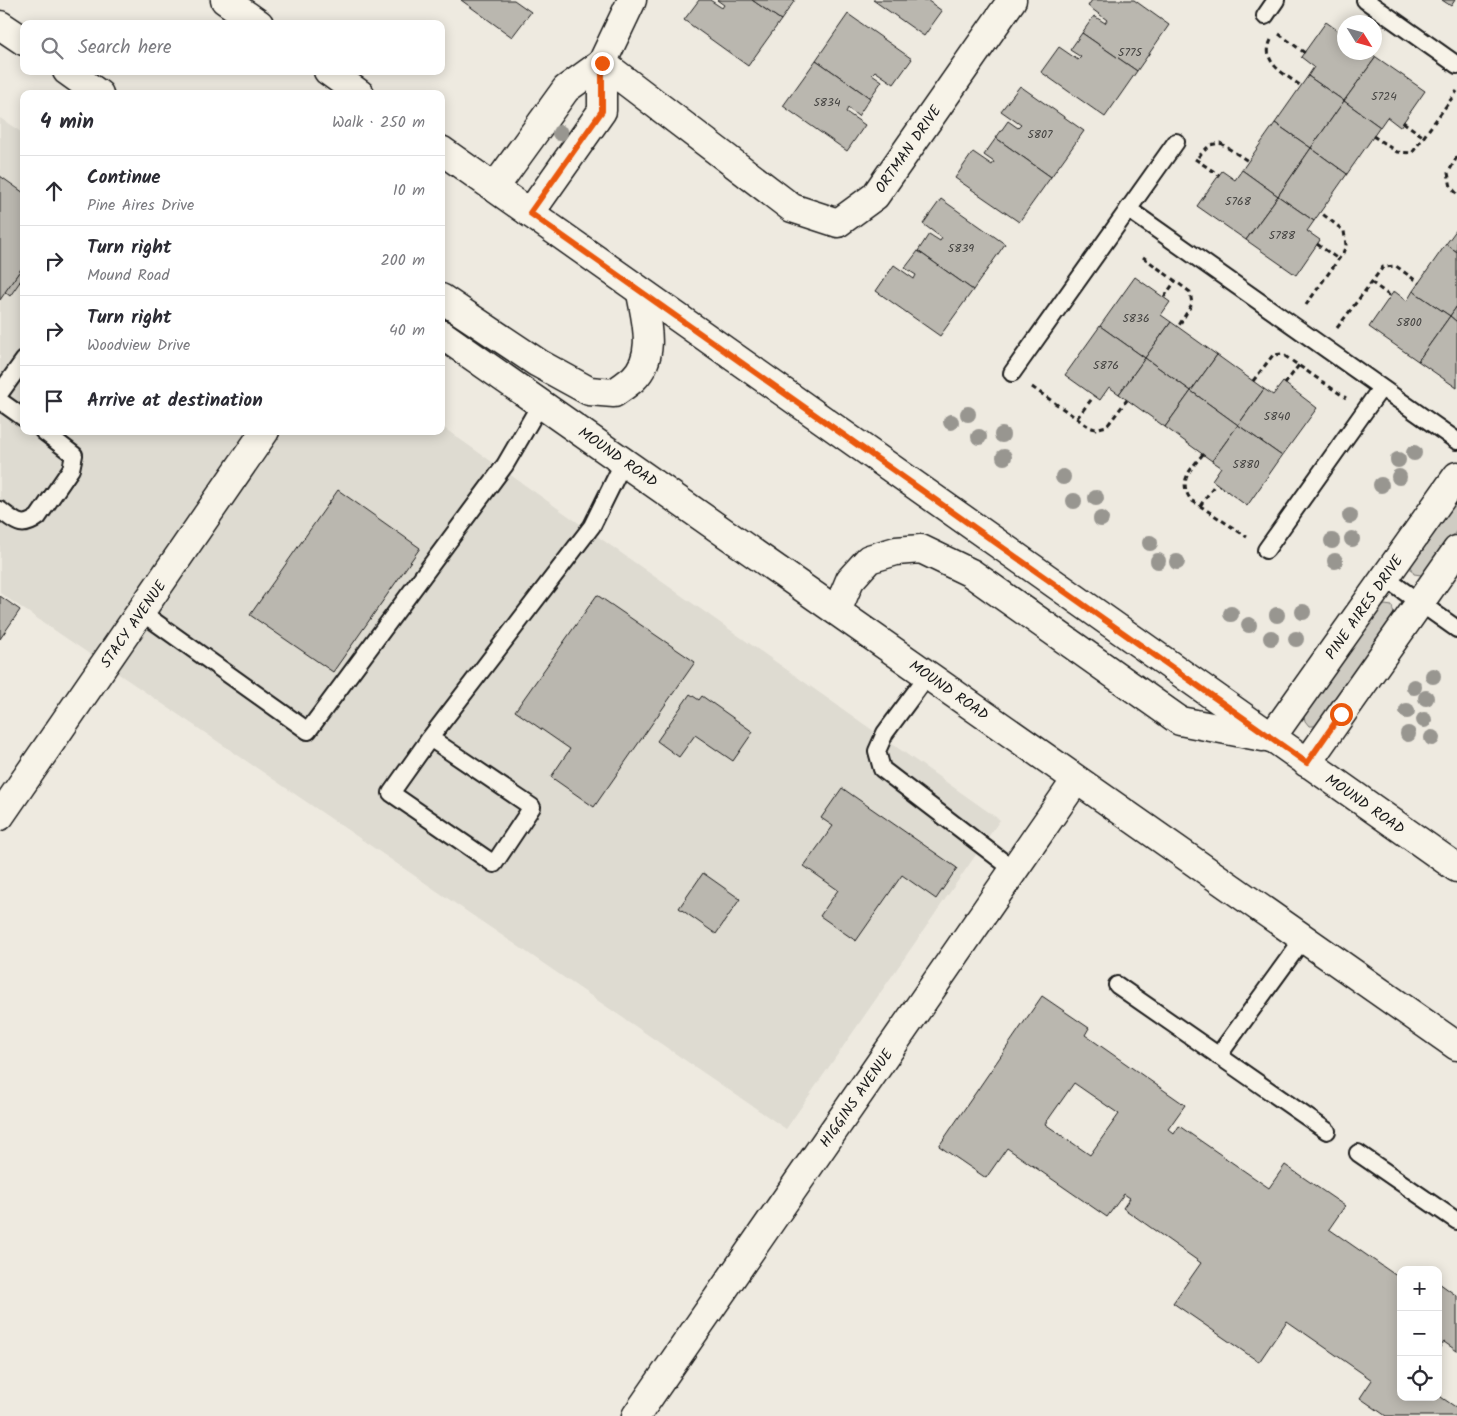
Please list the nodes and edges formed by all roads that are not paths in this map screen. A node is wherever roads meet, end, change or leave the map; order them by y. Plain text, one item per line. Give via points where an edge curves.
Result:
1 (225, 0) edge
2 (632, 0) edge
3 (1012, 0) edge
4 (1276, 0) edge
5 (1365, 0) edge
6 (1265, 16) dead end
7 (253, 20) edge
8 (0, 25) edge
9 (20, 38) edge
10 (602, 63) junction
11 (1457, 65) edge
12 (72, 75) edge
13 (334, 75) edge
14 (93, 90) edge
15 (354, 90) edge
16 (1176, 142) dead end
17 (445, 153) edge
18 (495, 187) junction
19 (1128, 209) junction
20 (530, 213) junction
21 (641, 293) junction
22 (445, 301) edge
23 (445, 337) edge
24 (20, 366) edge
25 (1012, 373) dead end
26 (1381, 388) junction
27 (0, 394) edge
28 (0, 401) edge
29 (541, 404) junction
30 (20, 415) edge
31 (48, 435) edge
32 (262, 435) edge
33 (1457, 441) edge
34 (624, 461) junction
35 (1457, 476) edge
36 (0, 510) edge
37 (1266, 550) dead end
38 (1457, 550) edge
39 (1385, 578) junction
40 (1420, 603) junction
41 (837, 611) junction
42 (141, 612) junction
43 (1457, 629) edge
44 (928, 675) junction
45 (430, 738) junction
46 (1271, 738) junction
47 (1307, 763) junction
48 (1076, 780) junction
49 (0, 816) edge
50 (1457, 868) edge
51 (1014, 870) junction
52 (1303, 939) junction
53 (1117, 986) dead end
54 (1457, 1046) edge
55 (1218, 1056) junction
56 (1327, 1131) dead end
57 (1358, 1152) dead end
58 (1457, 1221) edge
59 (636, 1416) edge

1 - 7 main road
2 - 10 main road
3 - 10 main road, ORTMAN DRIVE via 875,196 838,222 792,208
4 - 6 lane
5 - 11 lane
8 - 9 main road
10 - 18 main road via 566,89
10 - 20 main road via 602,111
12 - 14 main road
13 - 15 main road
16 - 19 lane
17 - 18 main road, MOUND ROAD
18 - 20 main road, MOUND ROAD
19 - 25 lane
19 - 26 lane
20 - 21 main road, MOUND ROAD
21 - 22 main road via 649,339 644,360 634,378 614,393 589,391 538,363
21 - 46 main road, MOUND ROAD
23 - 29 main road, MOUND ROAD
24 - 27 lane
26 - 33 lane
26 - 37 lane
28 - 30 lane
29 - 34 main road, MOUND ROAD
29 - 42 lane via 505,465 308,731
31 - 36 lane via 74,455 71,469 38,517 31,522 19,523
32 - 42 main road, STACY AVENUE
34 - 41 main road, MOUND ROAD
34 - 45 lane via 592,526
35 - 39 main road, PINE AIRES DRIVE
38 - 40 main road
39 - 40 lane
39 - 46 main road, PINE AIRES DRIVE
40 - 43 lane
40 - 47 main road
41 - 44 main road, MOUND ROAD
41 - 46 main road via 850,580 869,559 896,551 921,549 970,573 1180,721
42 - 49 main road, STACY AVENUE
44 - 48 main road, MOUND ROAD
44 - 51 lane via 885,733 878,750 882,769
45 - 45 lane via 391,793 494,864 532,807
46 - 47 main road, MOUND ROAD
47 - 50 main road, MOUND ROAD
48 - 51 main road, HIGGINS AVENUE
48 - 52 main road, MOUND ROAD
51 - 59 main road, HIGGINS AVENUE
52 - 54 main road, MOUND ROAD
52 - 55 lane
53 - 55 lane
55 - 56 lane
57 - 58 lane

